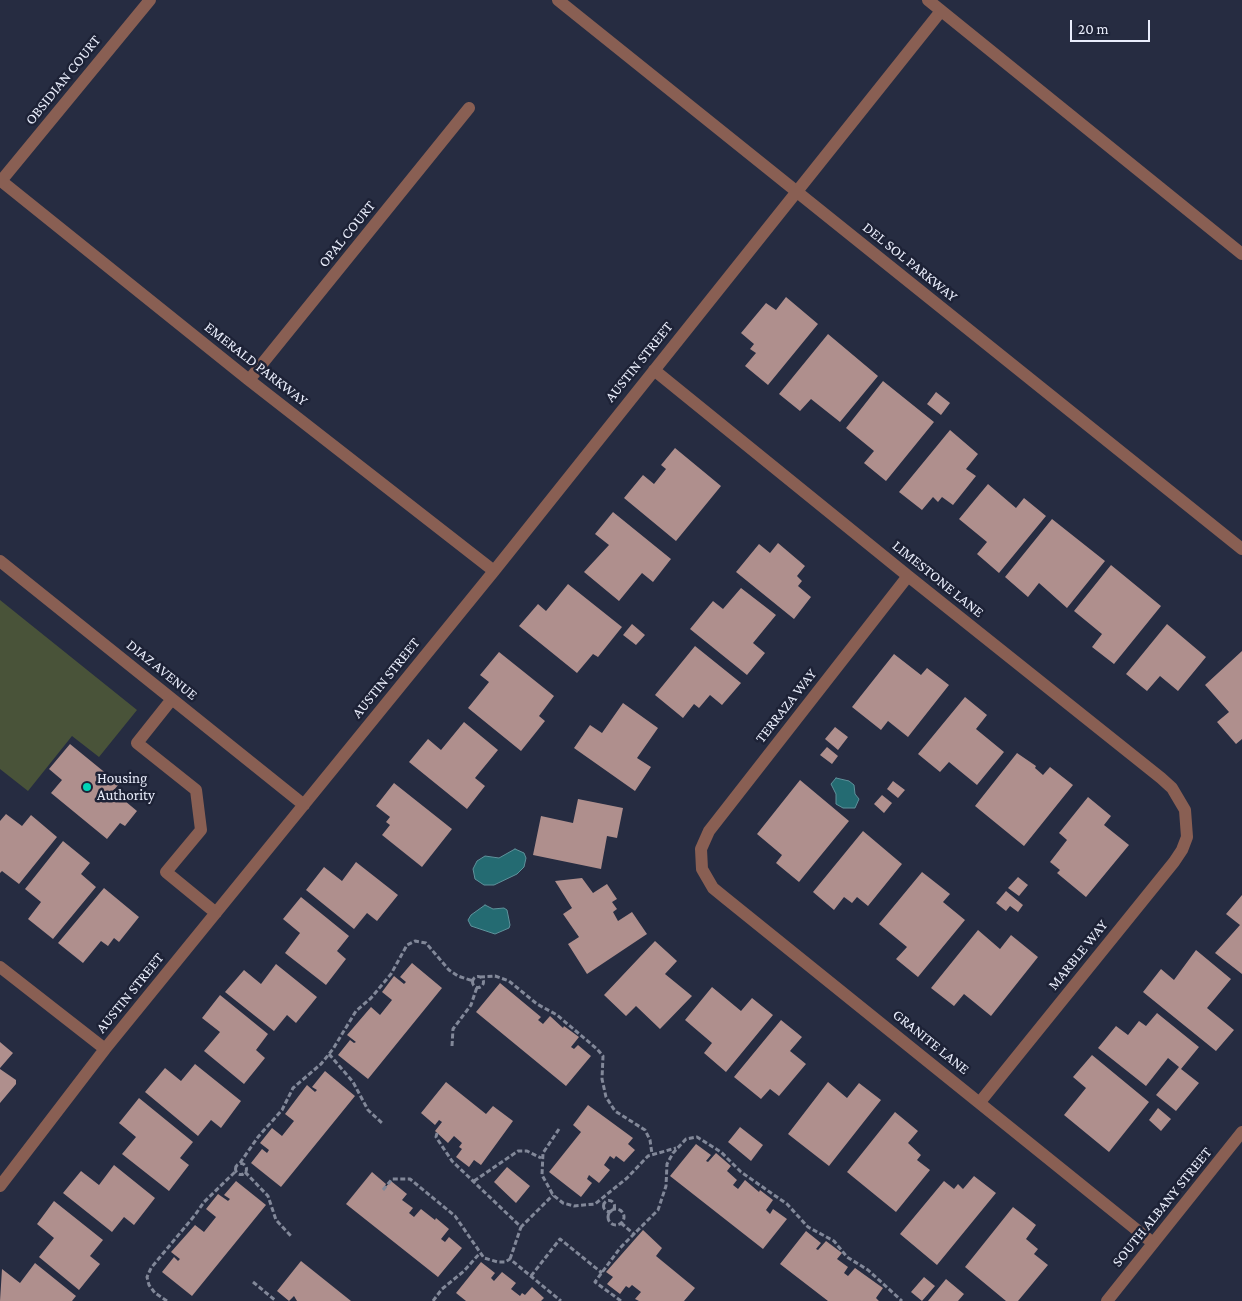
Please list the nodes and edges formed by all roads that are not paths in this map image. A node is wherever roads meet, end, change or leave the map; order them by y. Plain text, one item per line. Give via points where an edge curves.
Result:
1 (150, 0) edge
2 (558, 0) edge
3 (928, 0) edge
4 (941, 11) junction
5 (469, 108) dead end
6 (1, 180) edge
7 (796, 191) junction
8 (1242, 254) edge
9 (654, 370) junction
10 (249, 380) junction
11 (1242, 549) edge
12 (0, 561) edge
13 (494, 571) junction
14 (908, 576) junction
15 (172, 698) junction
16 (304, 804) junction
17 (1187, 824) joint
18 (700, 859) joint
19 (216, 913) junction
20 (0, 967) edge
21 (105, 1049) junction
22 (980, 1102) junction
23 (1242, 1132) edge
24 (0, 1186) edge
25 (1154, 1243) junction
26 (1107, 1301) edge

1 - 6 street, OBSIDIAN COURT
2 - 7 street, DEL SOL PARKWAY
3 - 4 street
4 - 7 street, AUSTIN STREET
4 - 8 street
5 - 10 street, OPAL COURT
6 - 10 street, EMERALD PARKWAY
7 - 9 street, AUSTIN STREET
7 - 11 street, DEL SOL PARKWAY
9 - 13 street, AUSTIN STREET
9 - 14 street, LIMESTONE LANE
10 - 13 street, EMERALD PARKWAY
12 - 15 street, DIAZ AVENUE
13 - 16 street, AUSTIN STREET
14 - 17 street, LIMESTONE LANE via 1161,778 1185,810
14 - 18 street, TERRAZA WAY via 709,831
15 - 16 street, DIAZ AVENUE
15 - 19 street via 137,743 196,790 201,830 166,872
16 - 19 street, AUSTIN STREET
17 - 22 street, MARBLE WAY via 1187,837 1174,862
18 - 22 street, GRANITE LANE via 713,888
19 - 21 street, AUSTIN STREET
20 - 21 street
21 - 24 street, AUSTIN STREET
22 - 25 street, GRANITE LANE
23 - 25 street, SOUTH ALBANY STREET
25 - 26 street, SOUTH ALBANY STREET

